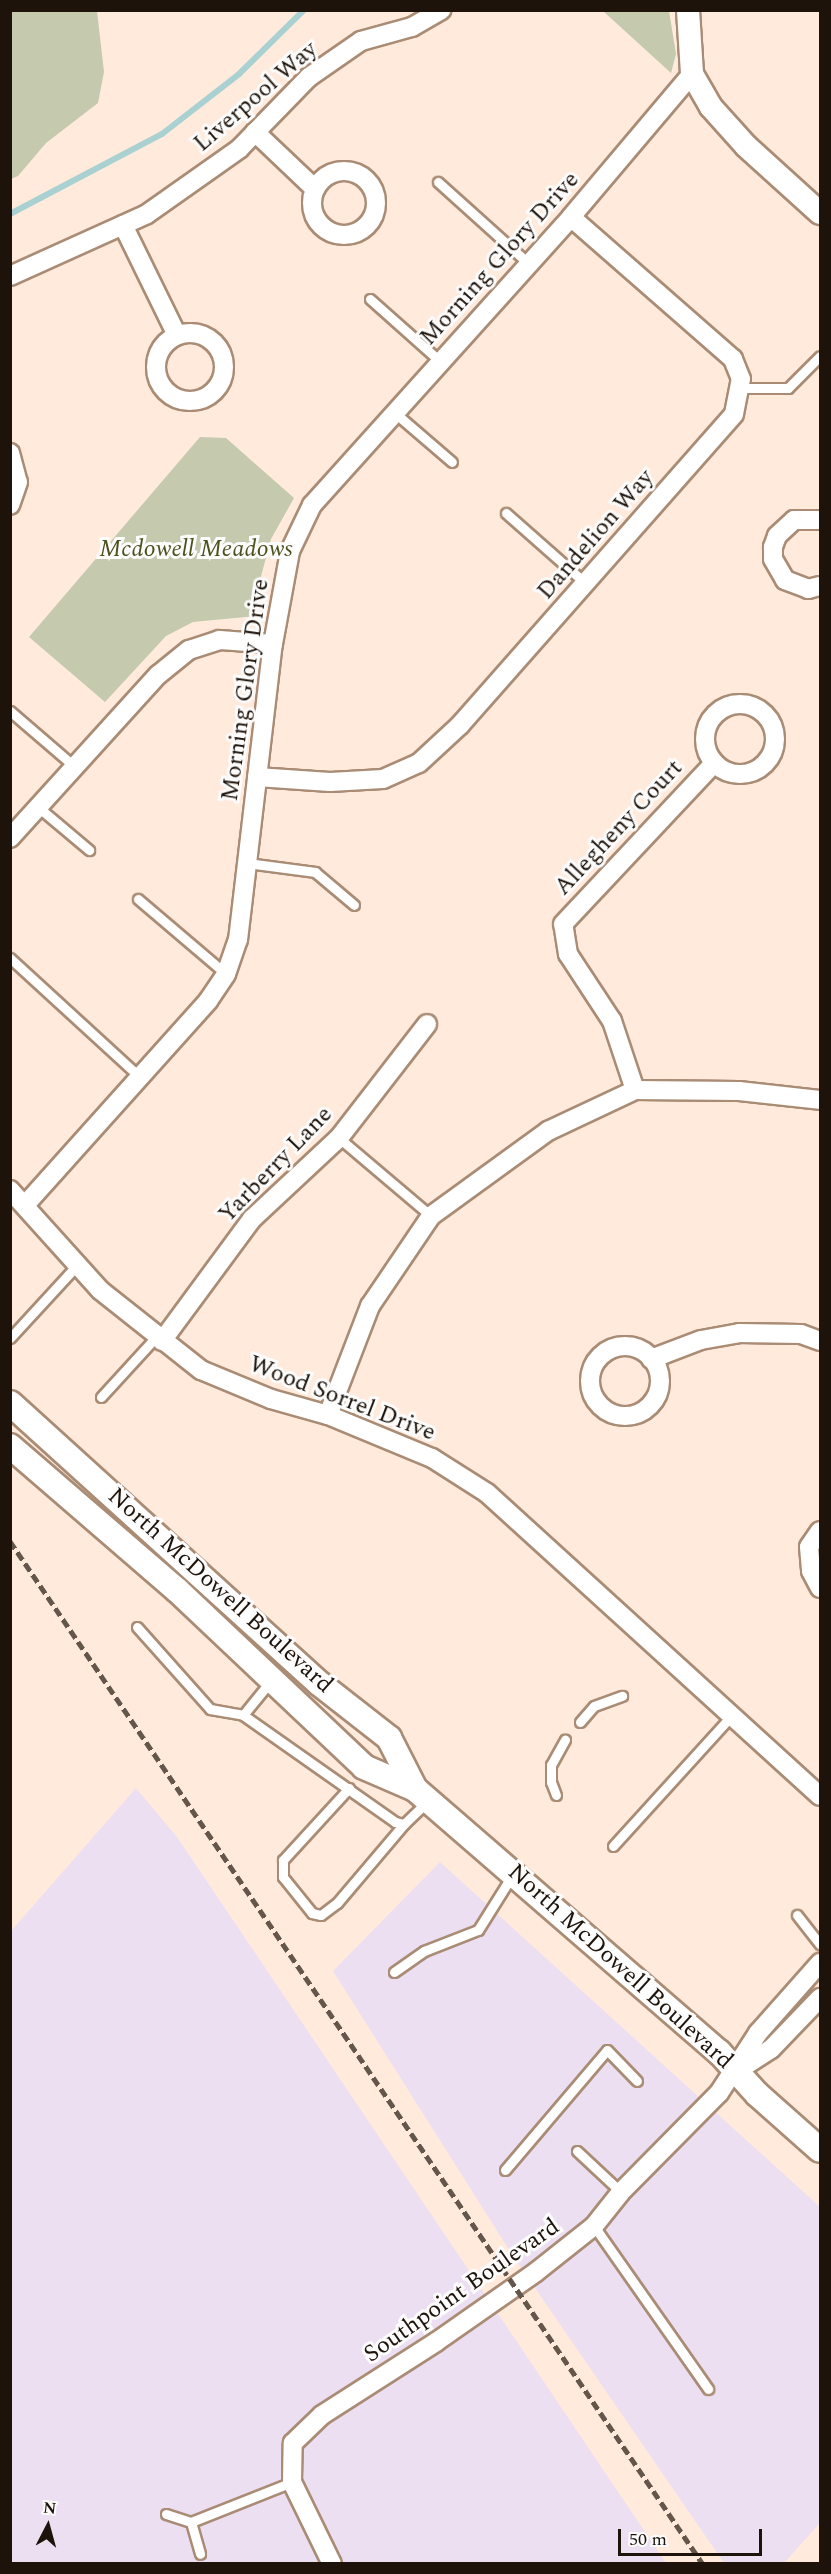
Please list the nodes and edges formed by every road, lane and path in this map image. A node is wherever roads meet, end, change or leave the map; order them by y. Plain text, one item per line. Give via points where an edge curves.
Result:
1 (441, 10) edge
2 (688, 10) edge
3 (692, 75) junction
4 (255, 132) junction
5 (438, 182) dead end
6 (315, 189) dead end
7 (820, 213) edge
8 (571, 217) junction
9 (123, 225) junction
10 (529, 264) junction
11 (10, 276) edge
12 (370, 299) dead end
13 (177, 335) dead end
14 (820, 356) edge
15 (441, 362) junction
16 (739, 388) junction
17 (395, 413) junction
18 (10, 453) edge
19 (452, 462) dead end
20 (10, 505) edge
21 (506, 513) dead end
22 (820, 520) edge
23 (585, 583) junction
24 (820, 586) edge
25 (273, 644) junction
26 (10, 711) edge
27 (714, 763) dead end
28 (75, 767) junction
29 (257, 777) junction
30 (38, 807) junction
31 (10, 838) edge
32 (89, 850) dead end
33 (247, 863) junction
34 (138, 899) dead end
35 (354, 905) dead end
36 (10, 958) edge
37 (225, 974) junction
38 (427, 1024) dead end
39 (140, 1077) junction
40 (636, 1090) junction
41 (820, 1100) edge
42 (339, 1138) junction
43 (10, 1190) edge
44 (26, 1204) junction
45 (431, 1216) junction
46 (78, 1264) junction
47 (10, 1338) edge
48 (159, 1339) junction
49 (820, 1341) edge
50 (651, 1359) dead end
51 (101, 1397) dead end
52 (10, 1403) edge
53 (328, 1415) junction
54 (10, 1446) edge
55 (820, 1531) edge
56 (820, 1588) edge
57 (138, 1627) dead end
58 (272, 1680) junction
59 (622, 1696) dead end
60 (243, 1715) junction
61 (732, 1715) junction
62 (580, 1722) dead end
63 (565, 1740) dead end
64 (349, 1788) junction
65 (422, 1794) junction
66 (556, 1795) dead end
67 (820, 1796) edge
68 (404, 1824) junction
69 (613, 1846) dead end
70 (514, 1872) junction
71 (797, 1915) dead end
72 (820, 1944) edge
73 (820, 1963) edge
74 (394, 1972) dead end
75 (820, 1998) edge
76 (736, 2071) junction
77 (637, 2081) dead end
78 (820, 2150) edge
79 (577, 2151) dead end
80 (505, 2170) dead end
81 (621, 2192) junction
82 (594, 2226) junction
83 (708, 2389) dead end
84 (292, 2482) junction
85 (166, 2514) dead end
86 (191, 2522) junction
87 (200, 2554) dead end
88 (332, 2564) edge

1 - 4 street, Liverpool Way via 412,27 361,41 309,76
2 - 3 street
3 - 7 street via 711,107 746,146
3 - 8 street, Morning Glory Drive
4 - 6 street
4 - 9 street, Liverpool Way via 239,149 156,208
5 - 10 lane
8 - 10 street, Morning Glory Drive
8 - 16 street, Dandelion Way via 733,359 741,379
9 - 11 street, Liverpool Way
9 - 13 street
10 - 15 street, Morning Glory Drive
12 - 15 lane
14 - 16 lane via 788,388
15 - 17 street, Morning Glory Drive
16 - 23 street, Dandelion Way via 734,414
17 - 19 lane
17 - 25 street, Morning Glory Drive via 312,505 290,551
18 - 20 street via 18,482
21 - 23 lane
22 - 24 street via 794,520 777,536 773,547 773,559 785,580 808,588
23 - 29 street, Dandelion Way via 460,725 419,764 383,779 330,782
25 - 28 street via 219,640 189,650 158,675
25 - 29 street, Morning Glory Drive
26 - 28 lane
27 - 40 street, Allegheny Court via 563,924 568,954 612,1021
28 - 30 street
29 - 33 street, Morning Glory Drive
30 - 31 street
30 - 32 lane
33 - 35 lane via 315,872
33 - 37 street, Morning Glory Drive via 238,940
34 - 37 lane
36 - 39 lane
37 - 39 street, Morning Glory Drive via 208,1001
38 - 42 street, Yarberry Lane
39 - 44 street, Morning Glory Drive
40 - 41 street via 739,1091
40 - 45 street via 548,1131
42 - 45 lane
42 - 48 street, Yarberry Lane via 252,1219
43 - 44 street, Wood Sorrel Drive
44 - 46 street, Wood Sorrel Drive
45 - 53 street via 370,1306
46 - 47 lane
46 - 48 street, Wood Sorrel Drive via 100,1290
48 - 51 lane
48 - 53 street, Wood Sorrel Drive via 201,1370 271,1399
49 - 50 street via 801,1334 739,1333 701,1340
52 - 65 main road, North McDowell Boulevard via 320,1684 389,1738
53 - 61 street, Wood Sorrel Drive via 432,1458 487,1493
54 - 58 main road, North McDowell Boulevard via 177,1590
55 - 56 street via 809,1547 811,1571
57 - 60 lane via 210,1709
58 - 60 lane
58 - 65 main road, North McDowell Boulevard via 364,1767
59 - 62 lane via 594,1706
60 - 64 lane
61 - 67 street, Wood Sorrel Drive
61 - 69 lane
63 - 66 lane via 551,1765
64 - 68 lane
64 - 68 lane via 283,1860 283,1876 312,1912 321,1916 337,1903
65 - 68 lane
65 - 70 main road, North McDowell Boulevard
70 - 74 lane via 478,1930 424,1951
70 - 76 main road, North McDowell Boulevard
71 - 72 lane
73 - 76 street, Southpoint Boulevard via 758,2033
75 - 76 street, Southpoint Boulevard via 771,2049
76 - 78 main road, North McDowell Boulevard
76 - 81 street, Southpoint Boulevard
77 - 80 lane via 607,2050
79 - 81 lane
81 - 82 street, Southpoint Boulevard
82 - 83 lane
82 - 84 street, Southpoint Boulevard via 436,2342 322,2415 293,2443
84 - 86 lane
84 - 88 street, Southpoint Boulevard
85 - 86 lane
86 - 87 lane

